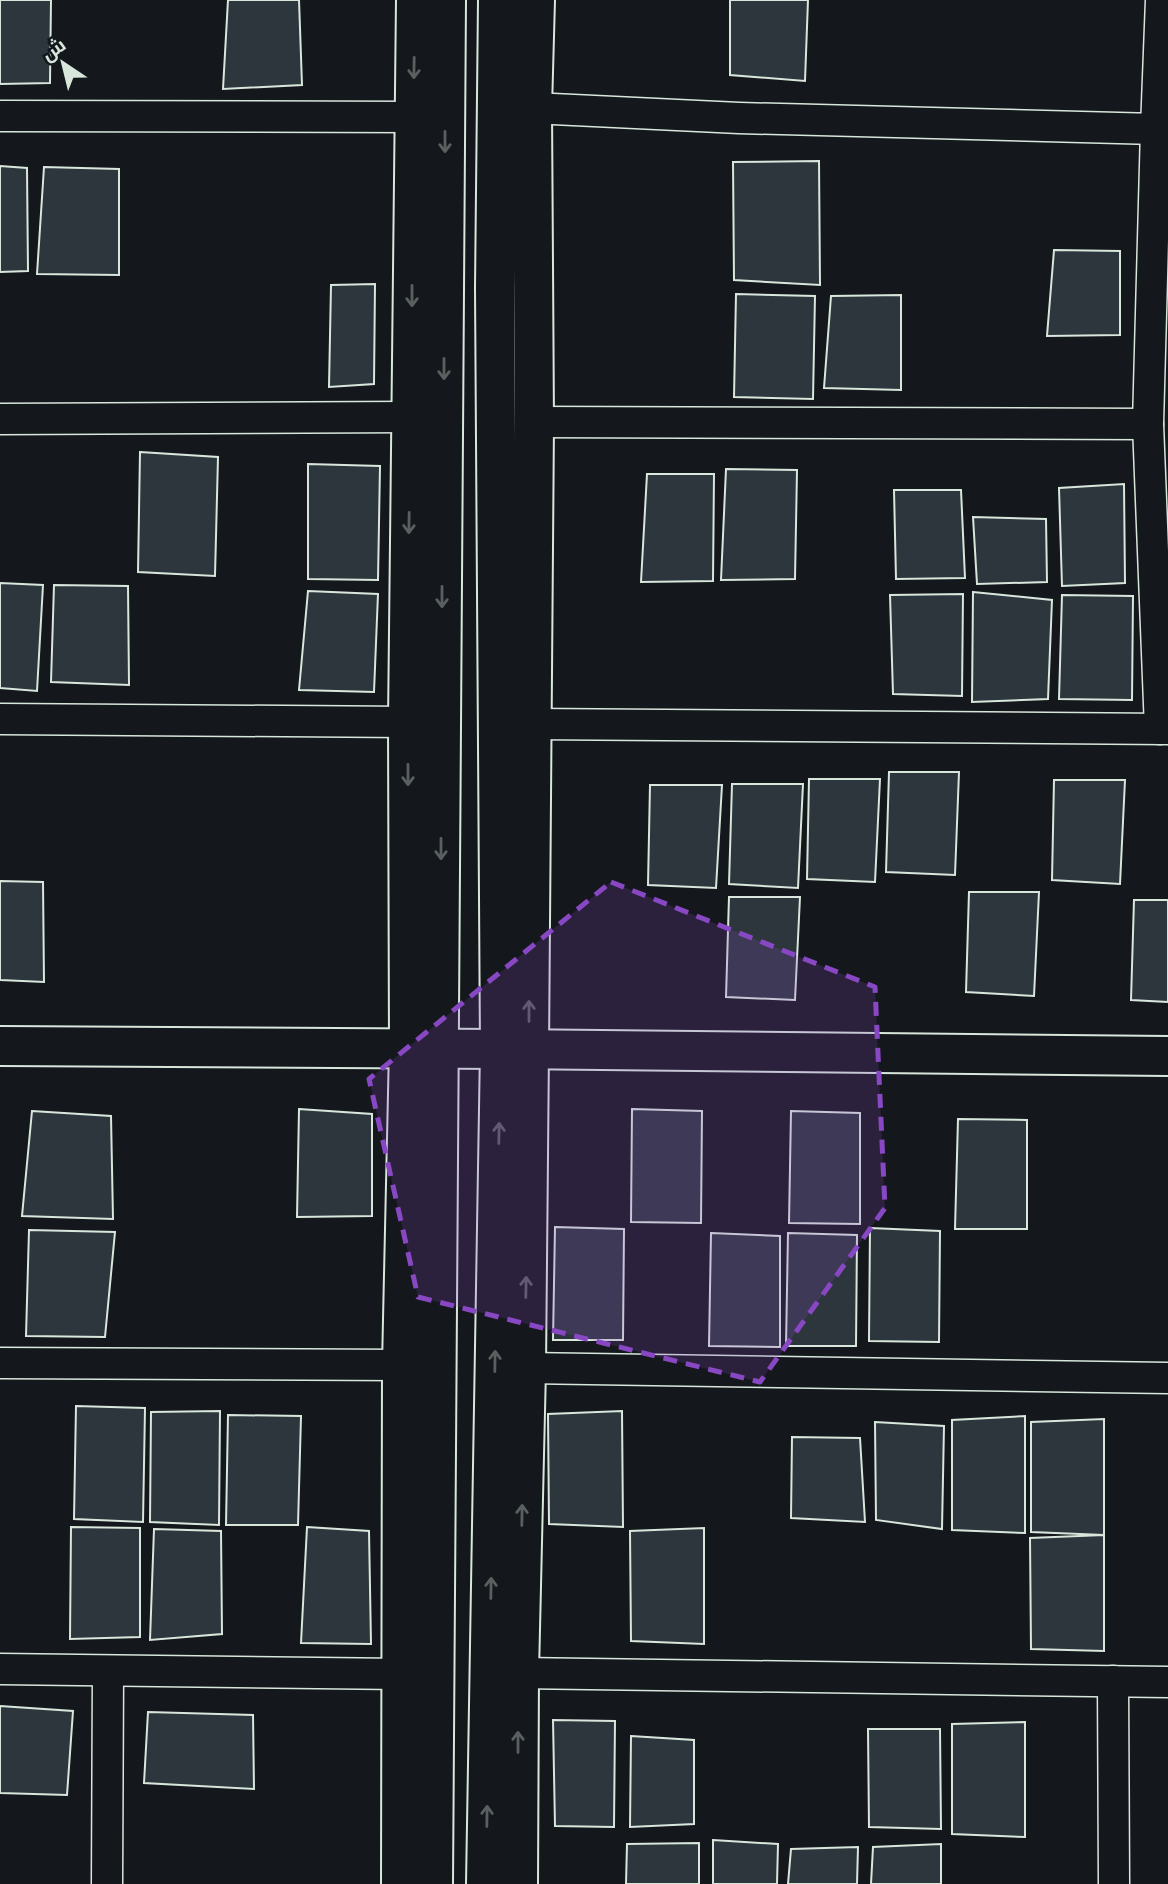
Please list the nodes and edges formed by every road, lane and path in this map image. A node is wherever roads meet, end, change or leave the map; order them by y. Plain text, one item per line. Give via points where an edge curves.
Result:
1 (416, 0) edge
2 (446, 0) edge
3 (498, 0) edge
4 (535, 0) edge
5 (1161, 0) edge
6 (532, 108) junction
7 (0, 116) edge
8 (413, 117) junction
9 (1156, 129) junction
10 (411, 417) junction
11 (0, 419) edge
12 (534, 422) junction
13 (1148, 424) junction
14 (0, 719) edge
15 (408, 722) junction
16 (531, 724) junction
17 (1164, 729) edge
18 (0, 1046) edge
19 (424, 1048) junction
20 (514, 1049) junction
21 (1168, 1056) edge
22 (0, 1363) edge
23 (402, 1365) junction
24 (526, 1368) junction
25 (1168, 1378) edge
26 (0, 1669) edge
27 (108, 1671) junction
28 (519, 1672) junction
29 (402, 1674) junction
30 (1113, 1681) junction
31 (1168, 1682) edge
32 (107, 1884) edge
33 (401, 1884) edge
34 (433, 1884) edge
35 (485, 1884) edge
36 (517, 1884) edge
37 (1114, 1884) edge

1 -> 8 main road
2 -> 19 main road
3 - 20 main road via 495,288
4 - 6 main road
5 - 9 street
6 - 9 street
6 - 12 main road
7 - 8 street
8 -> 10 main road
9 - 13 street
10 - 11 street
10 -> 15 main road
12 - 13 street
12 - 16 main road
13 - 17 street
14 - 15 street
15 -> 19 main road
16 - 17 street
20 -> 16 main road
18 - 19 main road
19 - 20 main road
19 - 23 main road
19 - 34 main road
20 - 21 main road
24 -> 20 main road
35 -> 20 main road
22 - 23 street
23 - 29 main road
24 - 25 street
28 -> 24 main road
26 - 27 street
27 - 29 street
27 - 32 street
28 - 30 street
36 -> 28 main road
29 - 33 main road
30 - 31 street
30 - 37 street

